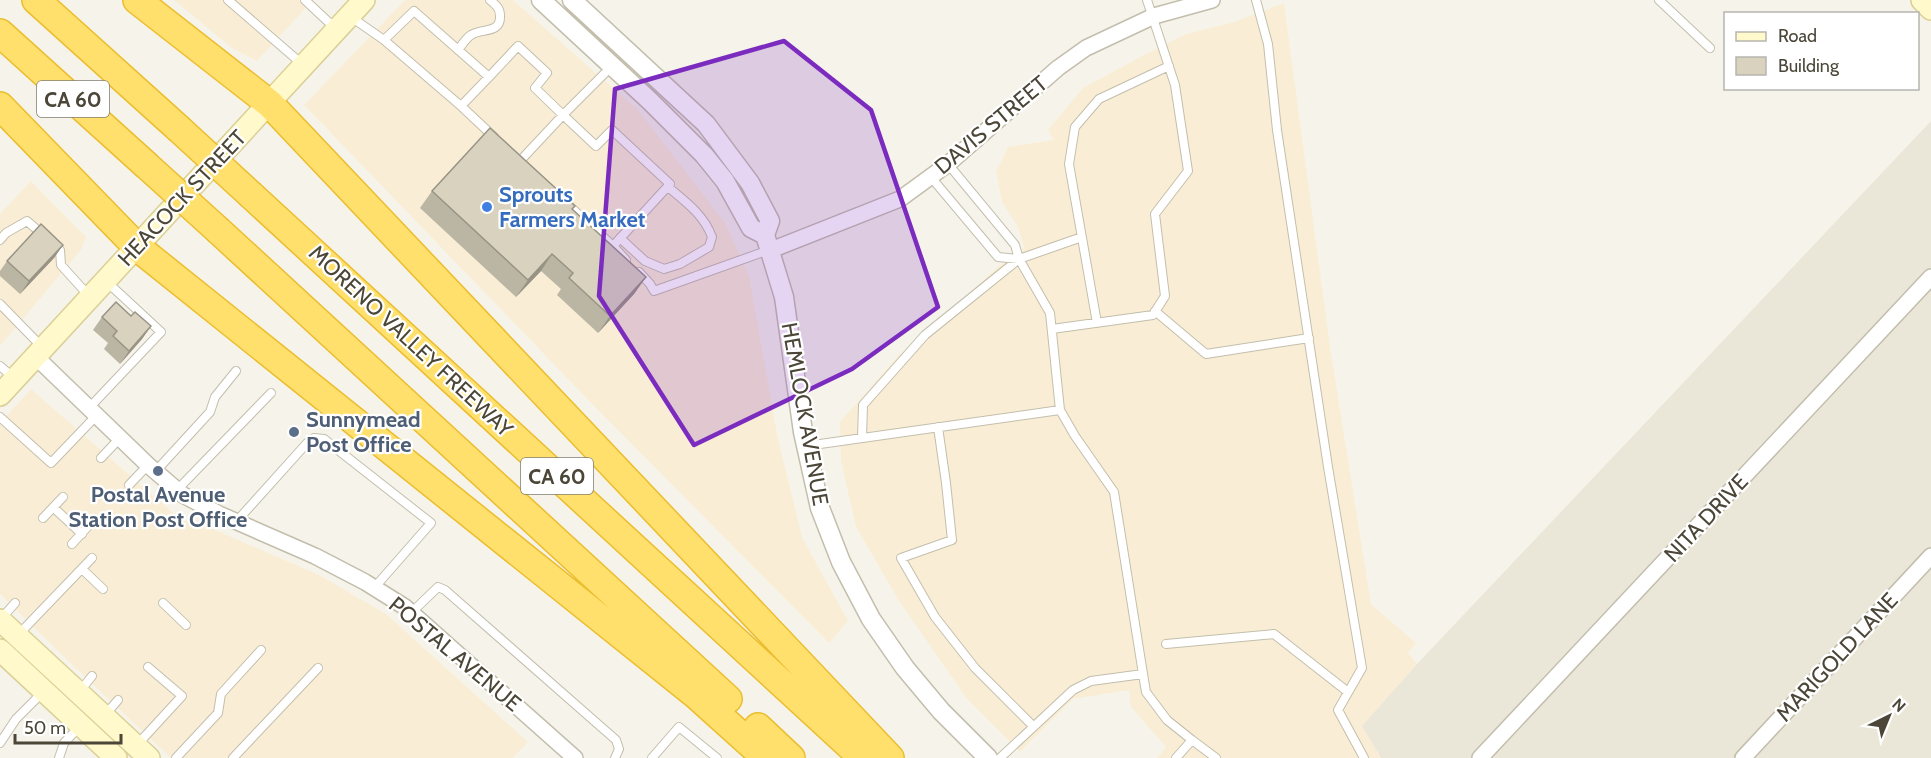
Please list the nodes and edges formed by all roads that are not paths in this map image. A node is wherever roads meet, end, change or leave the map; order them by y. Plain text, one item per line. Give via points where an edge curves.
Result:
1 (36, 0) edge
2 (137, 0) edge
3 (228, 0) edge
4 (305, 0) edge
5 (417, 0) edge
6 (490, 0) edge
7 (541, 0) edge
8 (572, 0) edge
9 (1148, 0) edge
10 (1212, 0) edge
11 (1256, 0) edge
12 (1659, 0) edge
13 (1922, 0) edge
14 (1931, 9) edge
15 (353, 10) edge
16 (414, 11) junction
17 (1154, 16) junction
18 (0, 33) edge
19 (384, 40) junction
20 (1710, 48) dead end
21 (458, 50) junction
22 (304, 66) junction
23 (612, 66) junction
24 (1169, 66) junction
25 (489, 77) junction
26 (270, 104) junction
27 (0, 106) edge
28 (462, 106) junction
29 (563, 115) junction
30 (499, 142) edge
31 (513, 155) edge
32 (520, 161) junction
33 (948, 164) junction
34 (528, 169) edge
35 (930, 176) junction
36 (668, 187) junction
37 (560, 198) edge
38 (1082, 237) junction
39 (620, 238) junction
40 (0, 240) edge
41 (768, 243) junction
42 (613, 246) junction
43 (137, 247) junction
44 (1019, 259) junction
45 (1931, 277) edge
46 (106, 281) junction
47 (90, 297) junction
48 (0, 304) edge
49 (1155, 311) junction
50 (1097, 323) junction
51 (1052, 329) junction
52 (1309, 338) junction
53 (39, 352) junction
54 (236, 371) dead end
55 (8, 373) edge
56 (271, 393) dead end
57 (0, 395) edge
58 (1060, 410) junction
59 (93, 412) junction
60 (0, 417) edge
61 (938, 427) junction
62 (120, 438) junction
63 (862, 438) junction
64 (806, 446) junction
65 (101, 458) dead end
66 (152, 468) junction
67 (129, 485) dead end
68 (177, 490) junction
69 (63, 497) dead end
70 (54, 508) junction
71 (44, 519) dead end
72 (236, 522) junction
73 (92, 524) dead end
74 (82, 534) junction
75 (72, 544) dead end
76 (1931, 556) edge
77 (92, 558) dead end
78 (82, 569) junction
79 (374, 588) junction
80 (103, 589) dead end
81 (15, 603) dead end
82 (163, 603) dead end
83 (411, 614) junction
84 (0, 620) edge
85 (186, 625) dead end
86 (17, 636) junction
87 (1166, 644) dead end
88 (261, 650) dead end
89 (1, 652) edge
90 (148, 667) dead end
91 (318, 668) dead end
92 (1143, 674) junction
93 (44, 691) junction
94 (1348, 692) junction
95 (118, 700) dead end
96 (104, 716) junction
97 (80, 725) junction
98 (1033, 726) junction
99 (1192, 740) junction
100 (0, 742) edge
101 (142, 752) edge
102 (59, 758) edge
103 (116, 758) edge
104 (176, 758) edge
105 (233, 758) edge
106 (575, 758) edge
107 (615, 758) edge
108 (652, 758) edge
109 (717, 758) edge
110 (766, 758) edge
111 (791, 758) edge
112 (863, 758) edge
113 (890, 758) edge
114 (988, 758) edge
115 (1000, 758) edge
116 (1176, 758) edge
117 (1216, 758) edge
118 (1364, 758) edge
119 (1480, 758) edge
120 (1743, 758) edge

1 - 112 highway, MORENO VALLEY FREEWAY / CA 60, bridge
2 - 26 highway
3 - 22 lane
4 - 15 lane
5 - 16 lane
6 - 21 lane via 498,6 500,23 469,35
7 - 23 street
8 - 41 street, HEMLOCK AVENUE via 706,124 750,183 770,221
9 - 17 lane
10 - 17 street, DAVIS STREET
11 - 52 lane via 1268,44
12 - 20 lane
13 - 14 main road
15 - 19 lane
15 - 22 main road, HEACOCK STREET
16 - 19 lane
16 - 21 lane
17 - 24 lane
17 - 33 street, DAVIS STREET via 1086,48 1058,68
18 - 111 highway, CA 60, bridge
19 - 28 lane
21 - 25 lane
22 - 26 main road, HEACOCK STREET
23 - 29 lane
23 - 41 street via 704,155 725,181 751,228
24 - 38 lane via 1099,99 1075,127 1069,164
24 - 49 lane via 1188,171 1155,214 1166,296
25 - 28 lane
25 - 29 lane via 518,46 547,73 535,88
26 - 43 main road, HEACOCK STREET
26 - 113 highway
27 - 43 highway
28 - 30 lane
29 - 32 lane
29 - 36 lane via 596,146 612,130 670,184
31 - 32 lane
32 - 34 lane
33 - 35 street, DAVIS STREET
33 - 44 lane via 1015,244
35 - 41 street, DAVIS STREET via 900,199
35 - 44 lane via 998,257
36 - 39 lane
36 - 39 lane via 708,225 712,237 709,247 664,269 645,261
37 - 42 lane
38 - 44 lane
38 - 50 lane
39 - 42 lane
40 - 47 lane via 27,221 60,250 61,264
41 - 42 lane via 654,291
41 - 64 street, HEMLOCK AVENUE via 784,297
43 - 46 main road, HEACOCK STREET
43 - 110 highway via 696,695
44 - 51 lane via 1050,313
44 - 63 lane via 925,335 863,405
45 - 119 street, NITA DRIVE
46 - 47 main road, HEACOCK STREET
46 - 59 lane via 161,332
47 - 53 main road, HEACOCK STREET
48 - 53 lane
49 - 50 lane via 1153,315
49 - 52 lane via 1206,354
50 - 51 lane
51 - 58 lane
52 - 94 lane via 1362,668
53 - 55 main road, HEACOCK STREET
53 - 59 street, POSTAL AVENUE
54 - 66 lane via 215,397 210,412
55 - 57 main road, HEACOCK STREET
56 - 68 lane
58 - 61 lane
58 - 92 lane via 1114,492
59 - 60 lane via 51,463
59 - 62 street, POSTAL AVENUE
61 - 63 lane
61 - 98 lane via 952,540 901,558 935,617 975,668
62 - 65 lane
62 - 66 street, POSTAL AVENUE
63 - 64 lane
64 - 114 street, HEMLOCK AVENUE via 820,508 841,562 872,619 905,668
66 - 67 lane
66 - 68 street, POSTAL AVENUE
68 - 72 street, POSTAL AVENUE
69 - 70 lane
70 - 71 lane
70 - 74 lane
72 - 79 street, POSTAL AVENUE via 315,556
72 - 79 lane via 307,443 314,438 324,439 431,522
73 - 74 lane
74 - 75 lane
76 - 120 street, MARIGOLD LANE
77 - 78 lane
78 - 80 lane
78 - 86 lane
79 - 83 street, POSTAL AVENUE
81 - 84 lane
82 - 85 lane
83 - 106 street, POSTAL AVENUE
83 - 107 lane via 438,587 445,590 616,740 619,749
84 - 86 main road
86 - 89 lane
86 - 96 main road via 85,684
87 - 94 lane via 1274,634
88 - 104 lane via 221,694 218,713
89 - 93 main road
90 - 101 lane via 182,696
91 - 105 lane
92 - 98 lane via 1091,681 1073,690
92 - 99 lane via 1146,692 1167,720
93 - 97 main road
93 - 100 lane
94 - 118 lane via 1338,711
95 - 96 lane
96 - 101 main road
97 - 102 lane via 64,743
97 - 103 main road
98 - 115 lane
99 - 116 lane
99 - 117 lane
108 - 109 lane via 679,727

